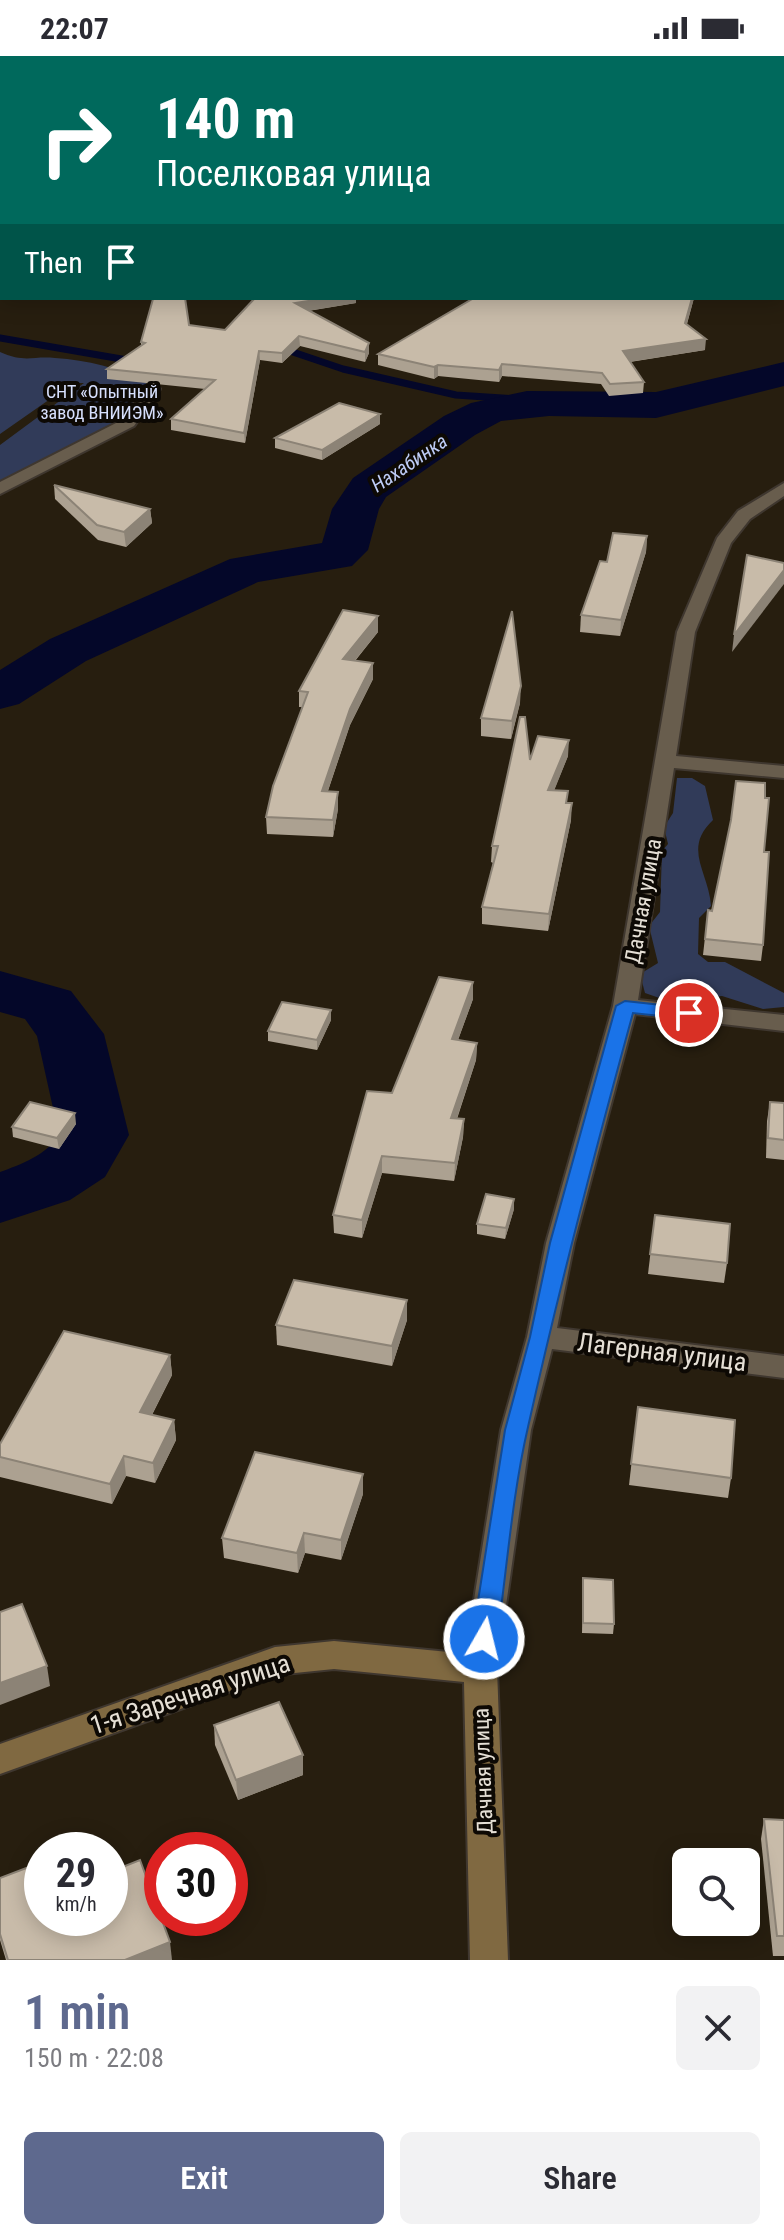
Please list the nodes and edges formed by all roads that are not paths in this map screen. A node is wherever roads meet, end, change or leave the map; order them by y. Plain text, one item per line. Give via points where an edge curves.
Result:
1 (152, 389) edge
2 (784, 488) edge
3 (0, 489) edge
4 (667, 761) junction
5 (784, 772) edge
6 (625, 1006) junction
7 (784, 1023) edge
8 (541, 1337) junction
9 (784, 1367) edge
10 (480, 1669) junction
11 (0, 1759) edge
12 (489, 1960) edge

1 - 3 street via 128,423
2 - 4 street, Дачная улица via 744,515 723,542 704,583 686,632
4 - 5 street
4 - 6 street, Дачная улица
6 - 7 street
6 - 8 street, Дачная улица via 560,1243
8 - 9 street, Лагерная улица
8 - 10 street, Дачная улица via 516,1430
10 - 11 street, 1-я Заречная улица via 334,1655 275,1661
10 - 12 street, Дачная улица

